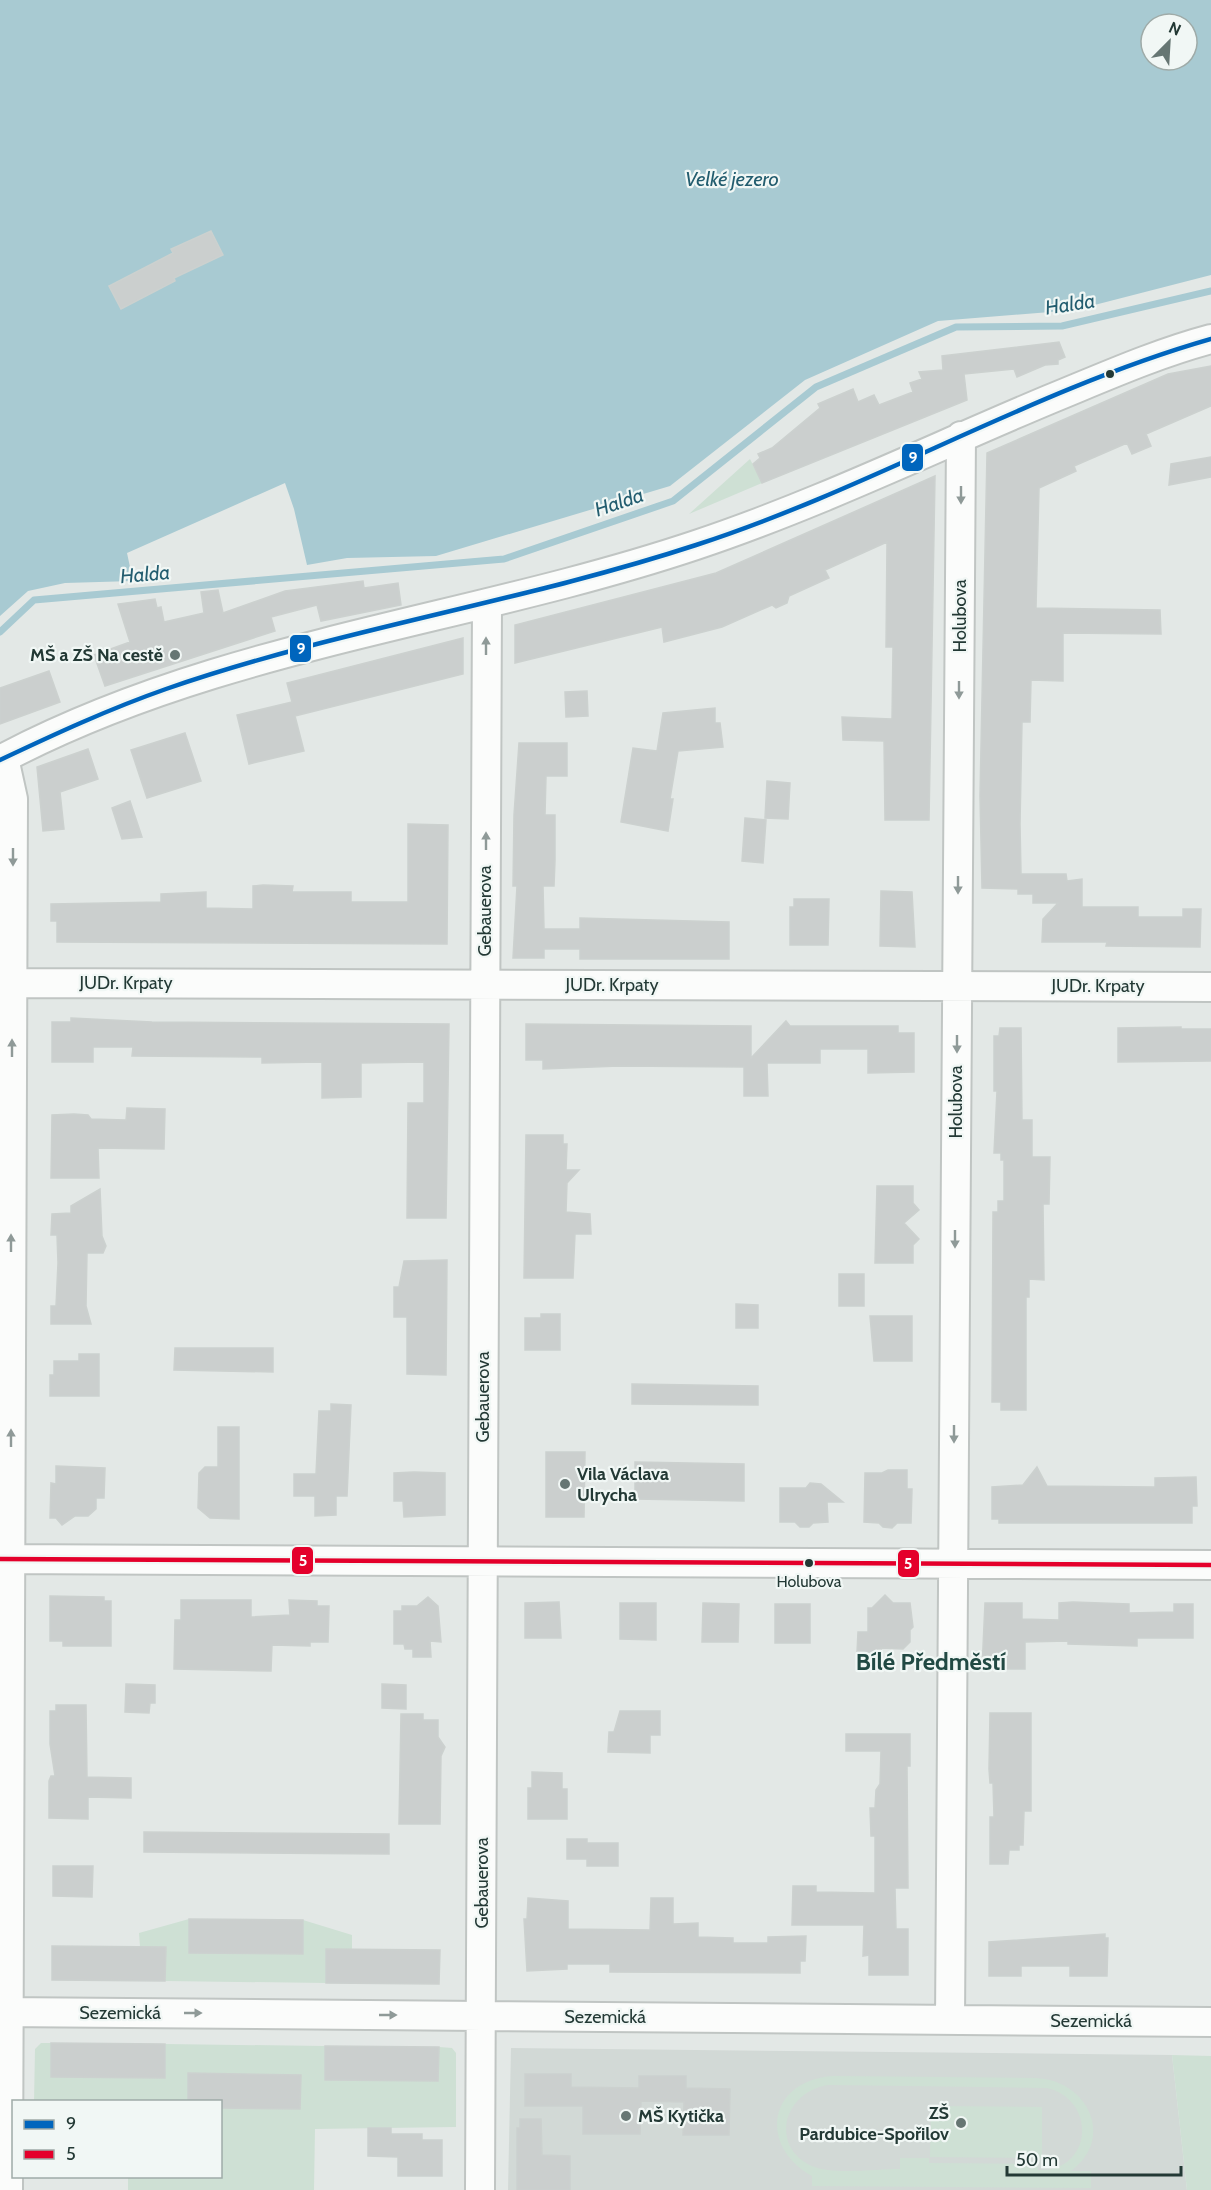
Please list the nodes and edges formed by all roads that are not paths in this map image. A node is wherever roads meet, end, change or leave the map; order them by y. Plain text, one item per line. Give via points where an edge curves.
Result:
1 (1211, 339) edge
2 (961, 436) junction
3 (487, 604) junction
4 (2, 759) edge
5 (12, 982) junction
6 (485, 984) junction
7 (957, 986) junction
8 (1211, 987) edge
9 (5, 1559) edge
10 (483, 1562) junction
11 (953, 1564) junction
12 (1211, 1565) edge
13 (4, 2012) edge
14 (481, 2016) junction
15 (950, 2020) junction
16 (1211, 2022) edge
17 (8, 2190) edge
18 (480, 2190) edge

1 - 2 street via 1136,363
2 - 3 street via 729,534
2 -> 7 street, Holubova
3 - 4 street via 217,672 109,711
6 -> 3 street, Gebauerova
4 -> 5 street via 13,799
5 - 6 street, JUDr. Krpaty
9 -> 5 street
6 - 7 street, JUDr. Krpaty
6 - 10 street, Gebauerova
7 - 8 street, JUDr. Krpaty
7 -> 11 street, Holubova
9 - 10 street
9 - 13 street
10 - 11 street
10 - 14 street, Gebauerova
11 - 12 street
11 - 15 street, Holubova
13 -> 14 street, Sezemická
13 - 17 street
14 - 15 street, Sezemická
14 - 18 street, Gebauerova
15 - 16 street, Sezemická

